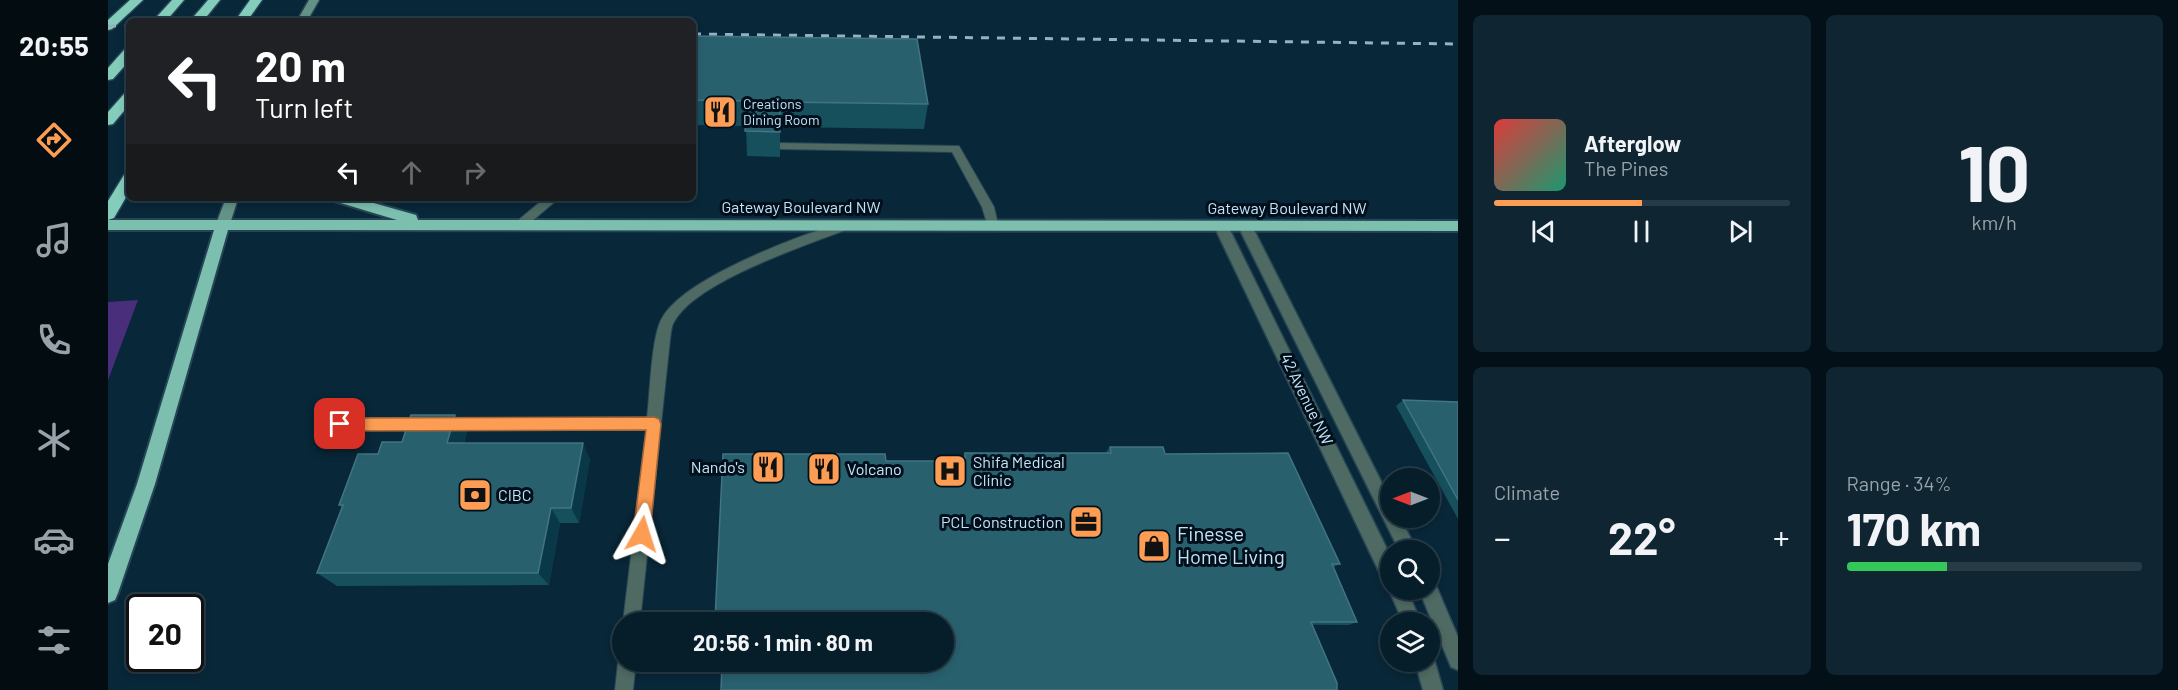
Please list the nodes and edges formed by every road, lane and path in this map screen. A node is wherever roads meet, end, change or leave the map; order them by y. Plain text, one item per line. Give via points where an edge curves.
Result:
1 (137, 0) edge
2 (178, 0) edge
3 (214, 0) edge
4 (256, 0) edge
5 (314, 0) edge
6 (162, 18) edge
7 (199, 18) edge
8 (243, 18) edge
9 (304, 18) edge
10 (108, 26) edge
11 (126, 56) edge
12 (108, 76) edge
13 (126, 101) edge
14 (108, 121) edge
15 (780, 147) edge
16 (126, 184) edge
17 (231, 201) edge
18 (349, 201) edge
19 (549, 201) edge
20 (108, 214) edge
21 (223, 224) junction
22 (429, 224) junction
23 (992, 224) junction
24 (108, 225) edge
25 (520, 225) junction
26 (847, 225) junction
27 (1221, 226) junction
28 (1245, 226) junction
29 (1458, 226) edge
30 (340, 424) dead end
31 (654, 424) junction
32 (1380, 495) edge
33 (1380, 553) edge
34 (108, 594) edge
35 (1432, 600) edge
36 (633, 612) edge
37 (1458, 660) edge
38 (626, 672) edge
39 (1428, 672) edge
40 (624, 690) edge
41 (1433, 690) edge

1 - 10 highway
2 - 6 highway
3 - 7 highway
4 - 8 highway
5 - 9 main road
11 - 12 highway
13 - 14 highway
15 - 23 lane via 955,150 988,207
16 - 20 highway
17 - 21 main road
18 - 22 highway
19 - 25 lane
21 - 22 highway, Gateway Boulevard NW
21 - 24 highway, Gateway Boulevard NW
21 - 34 highway via 146,484
22 - 25 highway, Gateway Boulevard NW
23 - 26 highway, Gateway Boulevard NW
23 - 27 highway, Gateway Boulevard NW
25 - 26 highway, Gateway Boulevard NW
26 - 31 lane via 711,282 672,314 663,340
27 - 28 highway, Gateway Boulevard NW
27 - 33 street, 42 Avenue NW
28 - 29 highway, Gateway Boulevard NW
28 - 32 street, 42 Avenue NW
30 - 31 lane
31 - 36 lane
35 - 37 street
38 - 40 lane
39 - 41 street

